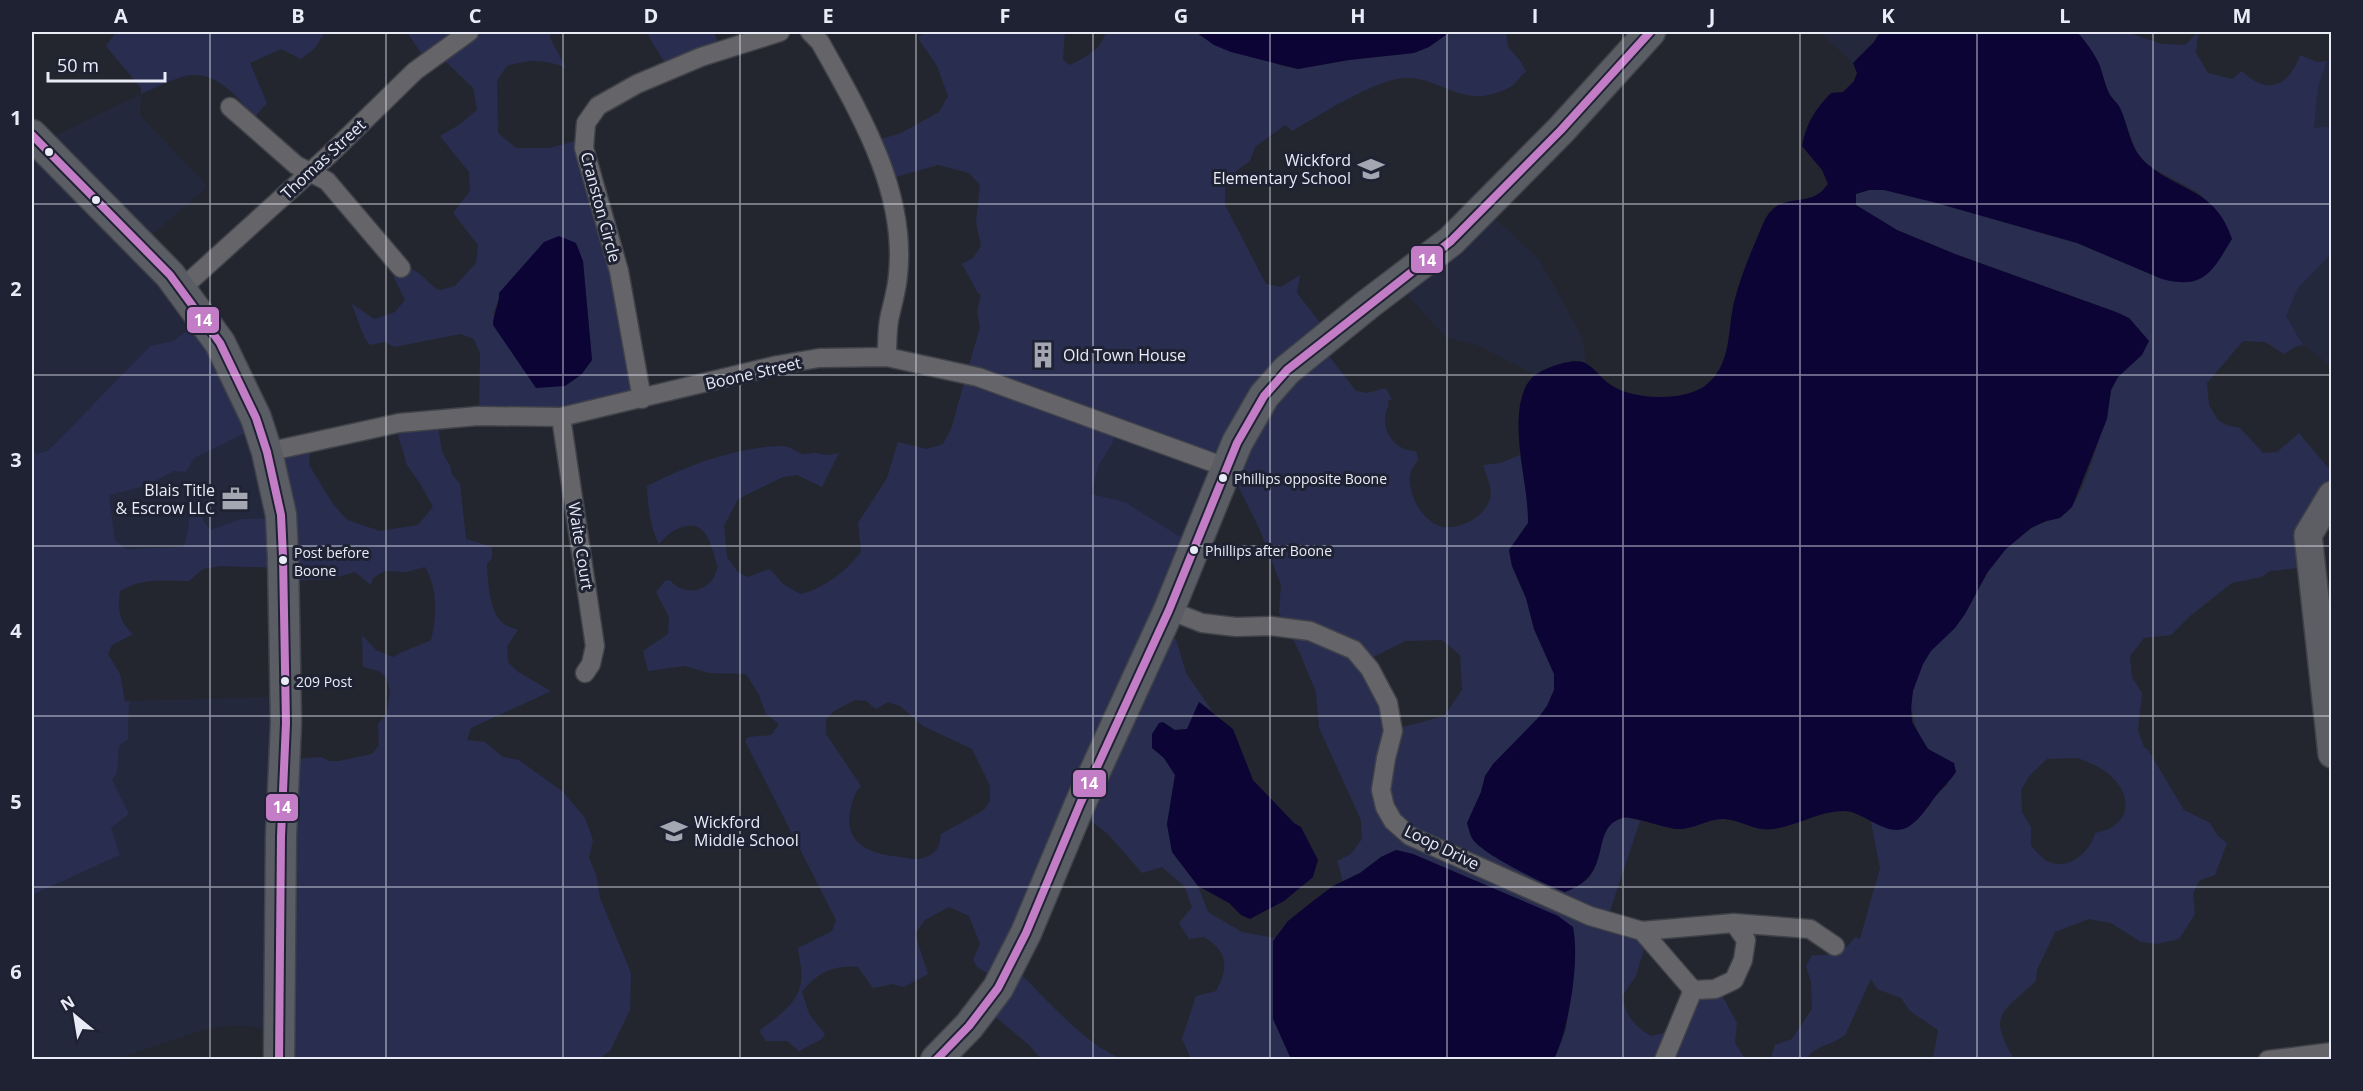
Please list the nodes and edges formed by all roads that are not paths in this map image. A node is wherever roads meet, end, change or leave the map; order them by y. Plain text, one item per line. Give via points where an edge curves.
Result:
1 (469, 32) edge
2 (780, 32) edge
3 (810, 32) edge
4 (1650, 32) edge
5 (230, 107) dead end
6 (32, 135) edge
7 (311, 172) junction
8 (401, 268) dead end
9 (180, 290) junction
10 (887, 357) junction
11 (642, 399) junction
12 (561, 417) junction
13 (267, 452) junction
14 (1228, 468) junction
15 (2331, 495) edge
16 (1169, 610) junction
17 (2325, 626) edge
18 (585, 673) dead end
19 (2331, 754) edge
20 (1734, 923) junction
21 (1642, 931) junction
22 (1834, 946) dead end
23 (1693, 990) junction
24 (2331, 1052) edge
25 (279, 1059) edge
26 (936, 1059) edge
27 (1664, 1059) edge
28 (2268, 1059) edge

1 - 7 street, Thomas Street via 415,71
2 - 11 street, Cranston Circle via 700,57 637,84 598,106 586,123 584,148 619,271
3 - 10 street via 863,121 891,195 898,274
4 - 14 main road via 1561,130 1451,241 1287,370 1264,396 1237,443
5 - 7 street via 296,165
6 - 9 main road via 170,275
7 - 8 street via 327,181
7 - 9 street, Thomas Street
9 - 13 main road via 220,343 256,418
10 - 11 street, Boone Street via 819,358 778,365
10 - 14 street, Boone Street via 978,377
11 - 12 street, Boone Street
12 - 13 street, Boone Street via 455,417 399,423
12 - 18 street, Waite Court via 595,646
13 - 25 main road via 281,515 286,723
14 - 16 main road
15 - 17 street via 2308,535
16 - 21 street, Loop Drive via 1202,623 1310,631 1354,650 1370,669 1388,703 1393,731 1381,790 1393,821 1410,836 1590,916
16 - 26 main road via 1003,979 969,1026
17 - 19 street
20 - 21 street, Loop Drive
20 - 22 street, Loop Drive via 1810,929
20 - 23 street via 1746,940 1734,980 1715,989
21 - 23 street
23 - 27 street
24 - 28 street

